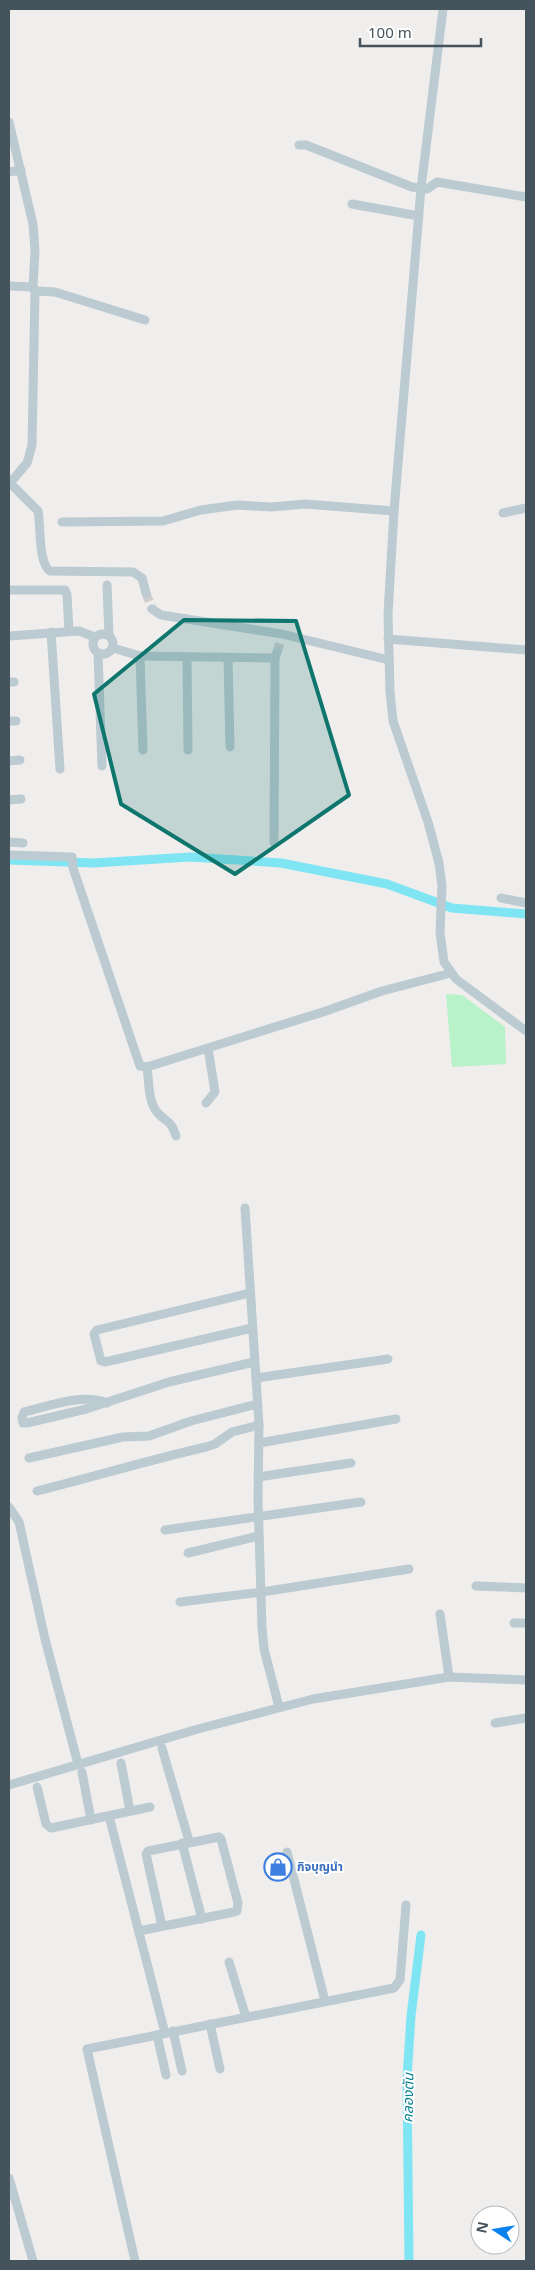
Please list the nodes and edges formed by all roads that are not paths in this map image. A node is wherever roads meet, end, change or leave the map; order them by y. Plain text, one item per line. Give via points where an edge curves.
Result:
1 (443, 9) edge
2 (9, 122) edge
3 (299, 145) dead end
4 (21, 170) junction
5 (9, 172) edge
6 (423, 185) junction
7 (526, 197) edge
8 (352, 204) dead end
9 (419, 216) junction
10 (9, 286) edge
11 (34, 289) junction
12 (144, 320) dead end
13 (9, 482) edge
14 (526, 508) edge
15 (394, 511) junction
16 (503, 512) dead end
17 (62, 522) dead end
18 (107, 585) dead end
19 (9, 590) edge
20 (146, 593) tunnel mouth
21 (152, 609) dead end
22 (69, 631) junction
23 (51, 632) junction
24 (9, 635) edge
25 (109, 635) junction
26 (95, 637) junction
27 (395, 640) junction
28 (113, 648) junction
29 (526, 650) edge
30 (98, 653) junction
31 (140, 656) junction
32 (188, 658) junction
33 (228, 658) junction
34 (389, 660) junction
35 (230, 747) dead end
36 (143, 750) dead end
37 (188, 750) dead end
38 (20, 760) dead end
39 (9, 761) edge
40 (102, 766) dead end
41 (60, 769) dead end
42 (21, 799) dead end
43 (9, 800) edge
44 (9, 842) edge
45 (274, 842) dead end
46 (23, 843) dead end
47 (9, 856) edge
48 (501, 898) dead end
49 (526, 903) edge
50 (450, 973) junction
51 (526, 1031) edge
52 (208, 1048) junction
53 (147, 1067) junction
54 (206, 1103) dead end
55 (176, 1136) dead end
56 (245, 1208) dead end
57 (250, 1293) junction
58 (252, 1328) junction
59 (388, 1359) dead end
60 (254, 1362) junction
61 (256, 1378) junction
62 (106, 1403) junction
63 (257, 1404) junction
64 (396, 1419) dead end
65 (259, 1425) junction
66 (259, 1444) junction
67 (29, 1458) dead end
68 (351, 1463) dead end
69 (258, 1477) junction
70 (36, 1491) dead end
71 (361, 1502) dead end
72 (9, 1507) edge
73 (258, 1517) junction
74 (165, 1530) dead end
75 (259, 1536) junction
76 (188, 1553) dead end
77 (409, 1569) dead end
78 (476, 1586) dead end
79 (526, 1588) edge
80 (262, 1592) junction
81 (180, 1602) dead end
82 (440, 1614) dead end
83 (514, 1623) dead end
84 (526, 1623) edge
85 (445, 1678) junction
86 (526, 1680) edge
87 (280, 1707) junction
88 (526, 1718) edge
89 (495, 1723) dead end
90 (162, 1748) dead end
91 (121, 1763) dead end
92 (80, 1768) junction
93 (9, 1785) edge
94 (37, 1786) dead end
95 (150, 1807) dead end
96 (130, 1811) junction
97 (110, 1816) junction
98 (91, 1820) junction
99 (186, 1842) junction
100 (287, 1852) dead end
101 (406, 1905) dead end
102 (202, 1918) junction
103 (162, 1926) junction
104 (139, 1931) junction
105 (229, 1962) dead end
106 (325, 2001) junction
107 (246, 2017) junction
108 (210, 2024) junction
109 (165, 2033) junction
110 (220, 2069) dead end
111 (182, 2071) dead end
112 (166, 2075) dead end
113 (9, 2178) edge
114 (33, 2261) edge
115 (135, 2261) edge

1 - 6 street
2 - 4 street
3 - 6 street via 388,179
4 - 5 street
4 - 11 street via 33,224
6 - 7 street via 437,182
6 - 9 street
8 - 9 street
9 - 15 street
10 - 11 street
11 - 12 street via 55,292
11 - 13 street via 32,445 27,463
13 - 20 street via 38,511 44,564 50,571 133,572 142,578
14 - 16 street
15 - 17 street via 305,504 237,505 201,510 163,521
15 - 27 street via 390,567
18 - 25 street
19 - 22 street via 65,590
21 - 34 street via 161,615
22 - 23 street
22 - 26 street
23 - 24 street
23 - 41 street
25 - 26 street
25 - 28 street
26 - 30 street via 93,643
27 - 29 street
27 - 34 street
28 - 30 street via 104,654
28 - 31 street
30 - 40 street
31 - 32 street
31 - 36 street
32 - 33 street
32 - 37 street
33 - 35 street
33 - 45 street via 276,655
34 - 50 street via 393,721 439,863 442,952
38 - 39 street
42 - 43 street
44 - 46 street
47 - 53 street via 72,857 138,1061 140,1066
48 - 49 street
50 - 51 street
50 - 52 street via 382,991
52 - 53 street
52 - 54 street via 215,1092
53 - 55 street via 153,1106 157,1113 173,1124
56 - 57 street
57 - 58 street
57 - 58 street via 134,1319 97,1330 94,1334 102,1362 105,1362
58 - 60 street
59 - 61 street
60 - 61 street
60 - 62 street via 169,1382
61 - 63 street
62 - 62 street via 82,1400 30,1411 22,1414 22,1421 27,1423
63 - 65 street
63 - 67 street via 149,1436 123,1437
64 - 66 street
65 - 66 street
65 - 70 street via 232,1432 206,1447
66 - 69 street
68 - 69 street
69 - 73 street
71 - 73 street
72 - 92 street via 19,1522 43,1631
73 - 74 street
73 - 75 street
75 - 76 street
75 - 80 street
77 - 80 street
78 - 79 street
80 - 81 street
80 - 87 street via 263,1642
82 - 85 street
83 - 84 street
85 - 86 street
85 - 87 street
87 - 92 street
88 - 89 street
90 - 99 street
91 - 96 street
92 - 93 street
92 - 98 street
94 - 98 street via 48,1827
95 - 96 street
96 - 97 street
97 - 98 street
97 - 104 street
99 - 102 street
99 - 102 street via 216,1836 221,1839 238,1903 234,1912
99 - 103 street via 146,1854
100 - 106 street
101 - 106 street via 398,1985
102 - 103 street
103 - 104 street
104 - 109 street
105 - 107 street
106 - 107 street
107 - 108 street
108 - 109 street
108 - 110 street
109 - 111 street
109 - 112 street
109 - 115 street via 88,2049
113 - 114 street

